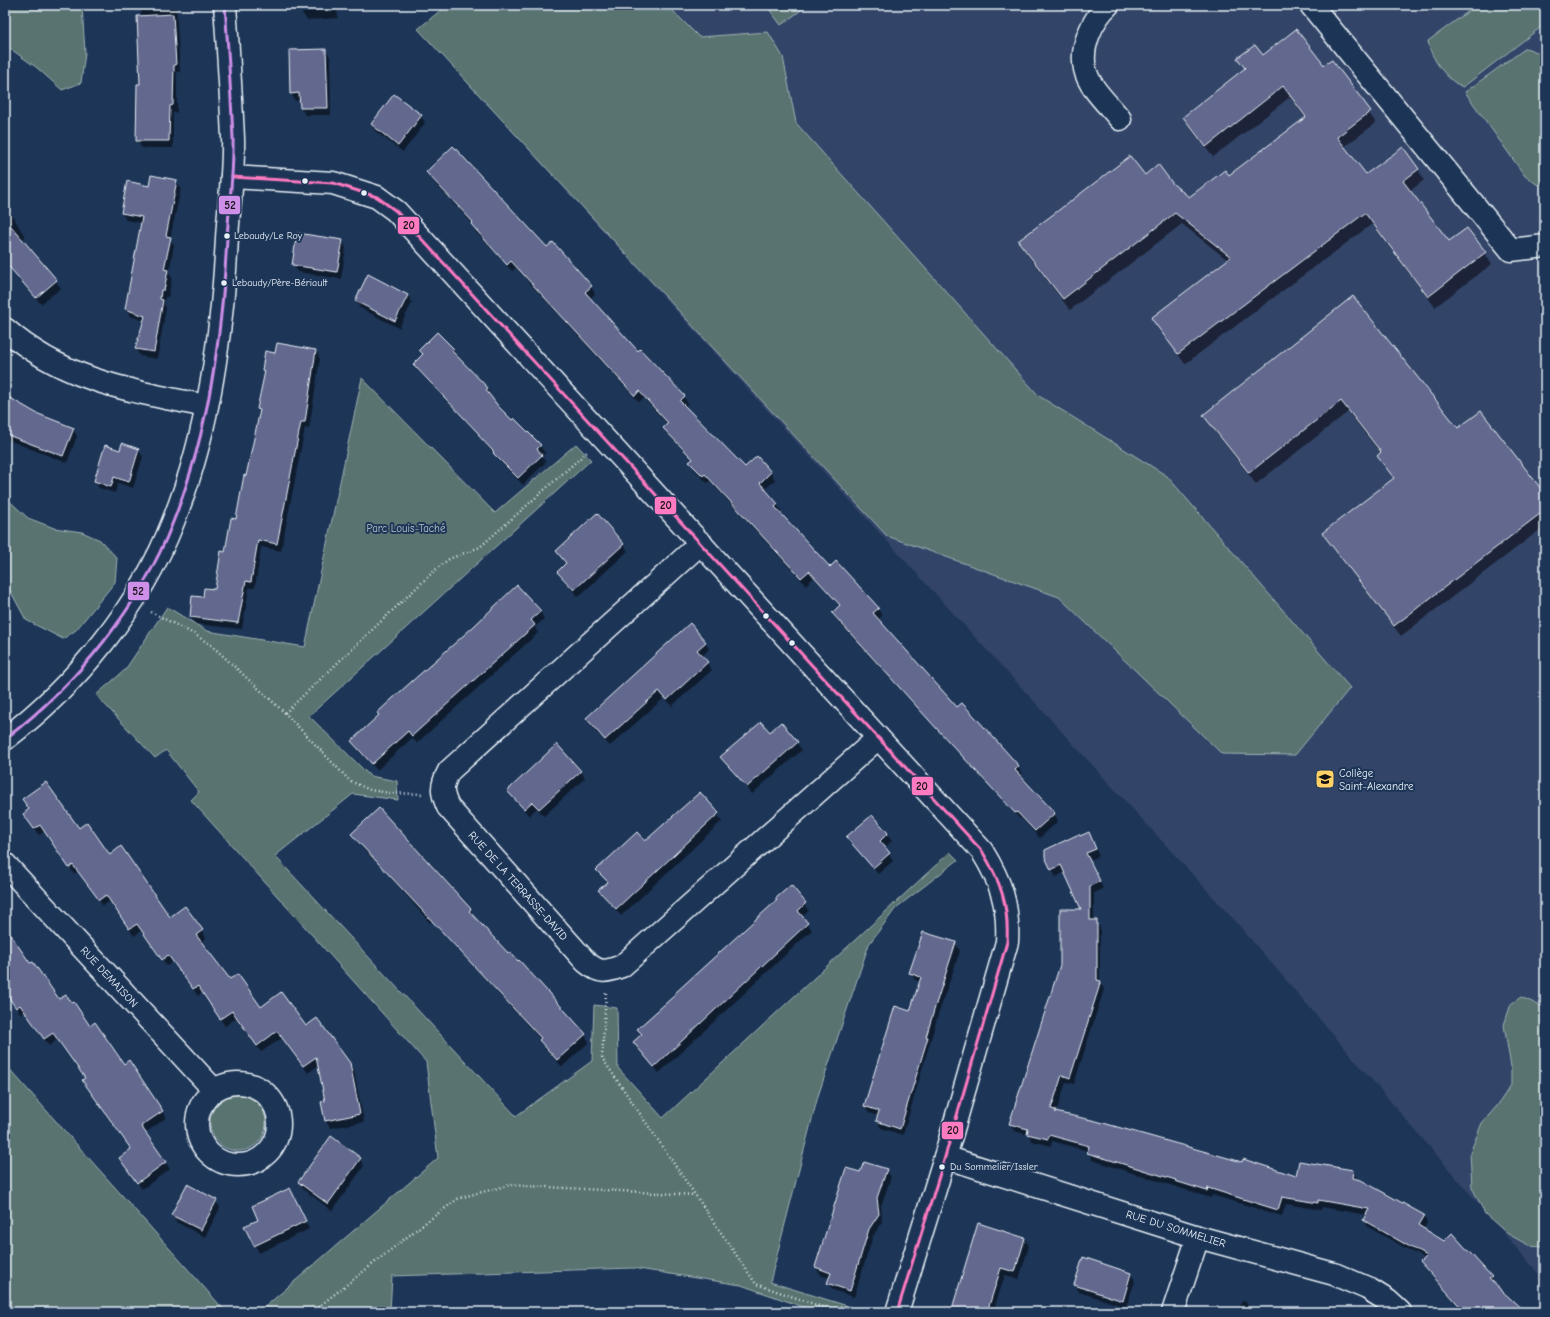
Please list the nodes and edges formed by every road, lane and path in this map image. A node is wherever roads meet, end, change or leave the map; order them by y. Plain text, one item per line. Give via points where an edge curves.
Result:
1 (225, 5) edge
2 (1108, 5) edge
3 (1310, 5) edge
4 (1120, 119) dead end
5 (232, 177) junction
6 (1545, 246) edge
7 (5, 329) edge
8 (206, 406) junction
9 (605, 437) junction
10 (701, 543) junction
11 (131, 602) junction
12 (285, 713) junction
13 (878, 738) junction
14 (5, 740) edge
15 (442, 795) junction
16 (5, 864) edge
17 (607, 971) junction
18 (214, 1090) dead end
19 (945, 1157) junction
20 (696, 1196) junction
21 (1198, 1237) junction
22 (312, 1312) edge
23 (837, 1312) edge
24 (897, 1312) edge
25 (1174, 1312) edge
26 (1400, 1312) edge

1 - 5 street via 233,138
2 - 4 street via 1098,14 1090,29 1085,50 1085,69 1092,84
3 - 6 street via 1511,250
5 - 8 street via 221,315
5 - 9 street via 333,183 377,197 396,211
7 - 8 street via 21,344 46,360 97,382
8 - 11 street via 191,470 173,524
9 - 10 street
9 - 12 path via 480,547 450,559 435,570
10 - 13 street
10 - 15 street via 449,771 443,783
11 - 12 path via 211,645
11 - 14 street via 89,660 61,690
12 - 15 path via 350,781 370,790
13 - 17 street via 622,966
13 - 19 street via 982,851 994,869 1006,906 1007,942
15 - 17 street, RUE DE LA TERRASSE-DAVID via 448,807 586,962 595,969
16 - 18 street, RUE DEMAISON
17 - 20 path via 602,1058
19 - 21 street, RUE DU SOMMELIER
19 - 24 street
20 - 22 path via 510,1185 459,1198
20 - 23 path via 756,1284
21 - 25 street
21 - 26 street, RUE DU SOMMELIER via 1334,1274 1388,1300

